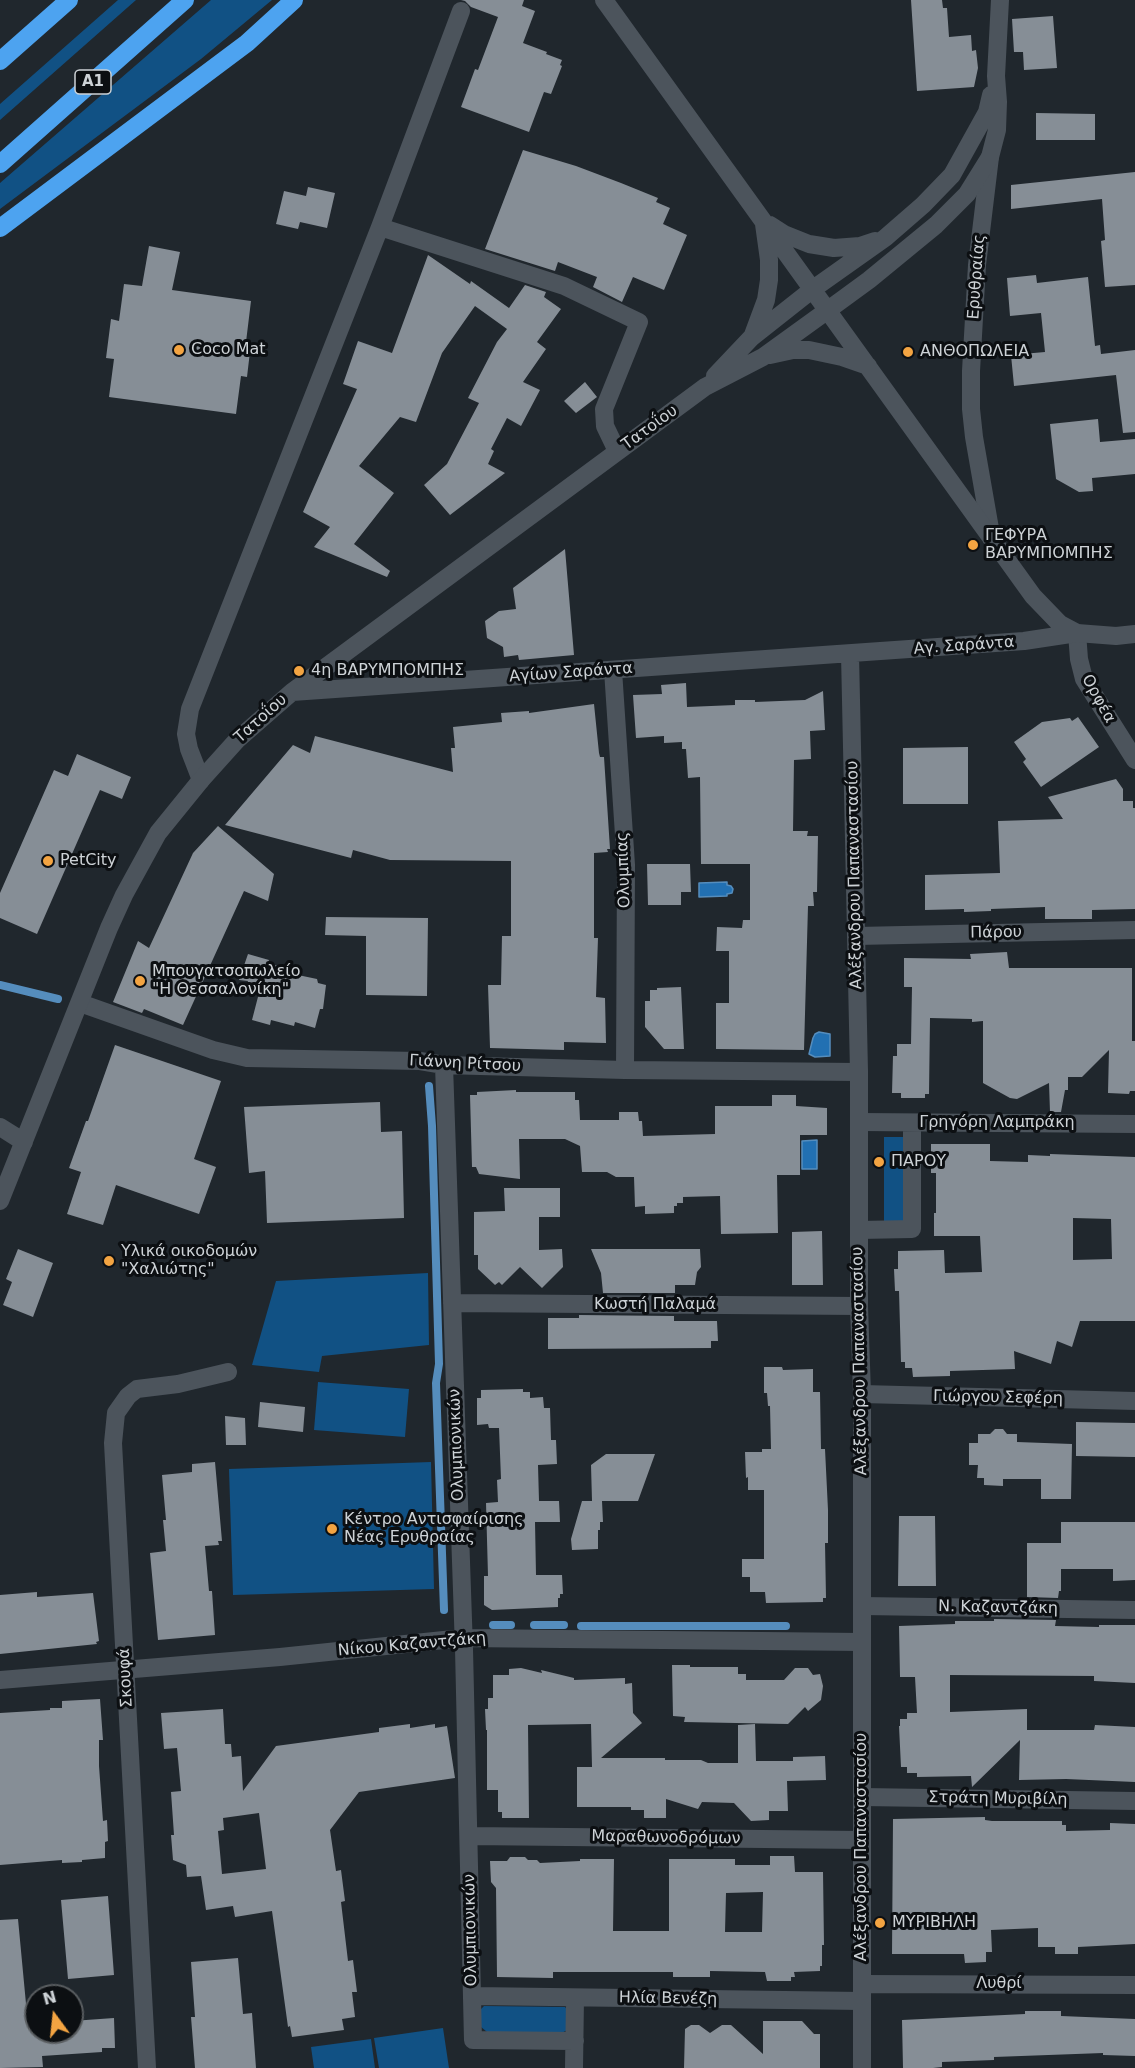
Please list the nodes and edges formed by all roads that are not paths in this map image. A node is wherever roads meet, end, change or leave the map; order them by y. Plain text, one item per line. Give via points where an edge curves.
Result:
1 (69, 0) edge
2 (185, 0) edge
3 (294, 0) edge
4 (604, 0) edge
5 (1000, 0) edge
6 (461, 11) dead end
7 (0, 61) edge
8 (996, 76) junction
9 (990, 157) junction
10 (0, 164) edge
11 (763, 220) junction
12 (380, 227) junction
13 (0, 228) edge
14 (885, 238) junction
15 (813, 289) junction
16 (828, 310) junction
17 (751, 338) junction
18 (763, 357) junction
19 (868, 366) junction
20 (705, 387) junction
21 (617, 451) junction
22 (992, 540) junction
23 (1077, 633) junction
24 (1135, 634) edge
25 (850, 654) junction
26 (613, 670) junction
27 (292, 692) junction
28 (1135, 760) edge
29 (201, 780) junction
30 (1135, 930) edge
31 (857, 936) junction
32 (80, 1004) junction
33 (444, 1065) junction
34 (625, 1070) junction
35 (859, 1072) junction
36 (859, 1122) junction
37 (912, 1123) junction
38 (1135, 1124) edge
39 (0, 1127) edge
40 (24, 1142) junction
41 (0, 1201) edge
42 (859, 1230) junction
43 (452, 1303) junction
44 (859, 1306) junction
45 (228, 1372) dead end
46 (862, 1394) junction
47 (1135, 1401) edge
48 (862, 1606) junction
49 (1135, 1610) edge
50 (463, 1638) junction
51 (862, 1642) junction
52 (126, 1671) junction
53 (0, 1680) edge
54 (862, 1797) junction
55 (1135, 1801) edge
56 (469, 1836) junction
57 (862, 1840) junction
58 (1135, 1985) edge
59 (862, 1992) junction
60 (473, 1996) junction
61 (575, 1998) junction
62 (575, 2041) junction
63 (147, 2068) edge
64 (574, 2068) edge
65 (862, 2068) edge

1 - 7 highway
2 - 10 highway, Α1
3 - 13 highway via 247,43
4 - 11 street, Ερυθραίας
5 - 8 street, Ερυθραίας
6 - 12 street
8 - 9 street, Ερυθραίας via 997,130
8 - 14 street, Ερυθραίας via 987,112 952,175
9 - 16 street, Ερυθραίας via 967,194 936,225
9 - 22 street, Ερυθραίας via 977,265 971,409
11 - 14 street via 784,234 834,248 860,246
11 - 15 street, Ερυθραίας
11 - 17 street via 769,280 766,300
12 - 21 street via 564,286 639,322 604,409 604,426
12 - 29 street via 190,709 186,734
14 - 15 street, Ερυθραίας
15 - 16 street, Ερυθραίας
15 - 17 street, Τατοΐου
16 - 18 street, Τατοΐου
16 - 19 street, Ερυθραίας
17 - 20 street, Τατοΐου
18 - 19 street via 810,350
18 - 20 street, Τατοΐου
19 - 22 street, Ερυθραίας
20 - 21 street, Τατοΐου
21 - 27 street, Τατοΐου
22 - 23 street, Ερυθραίας via 1046,611
23 - 24 street
23 - 25 street, Αγ. Σαράντα via 1024,641
23 - 28 street, Ορφέα via 1084,679
25 - 26 street, Αγίων Σαράντα
25 - 31 street, Αλέξανδρου Παπαναστασίου
26 - 27 street, Αγίων Σαράντα
26 - 34 street, Ολυμπίας via 626,865
27 - 29 street, Τατοΐου via 237,740
29 - 32 street, Τατοΐου via 158,833 139,865
30 - 31 street, Πάρου
31 - 35 street, Αλέξανδρου Παπαναστασίου
32 - 33 street, Γιάννη Ρίτσου via 247,1058 420,1061
32 - 40 street, Τατοΐου
33 - 34 street, Γιάννη Ρίτσου
33 - 43 street, Ολυμπιονικών
34 - 35 street, Γιάννη Ρίτσου
35 - 36 street, Αλέξανδρου Παπαναστασίου
36 - 37 street, Γρηγόρη Λαμπράκη
36 - 42 street, Αλέξανδρου Παπαναστασίου
37 - 38 street, Γρηγόρη Λαμπράκη
37 - 42 street via 912,1229
39 - 40 street
40 - 41 street, Τατοΐου
42 - 44 street, Αλέξανδρου Παπαναστασίου
43 - 44 street, Κωστή Παλαμά
43 - 50 street, Ολυμπιονικών
44 - 46 street, Αλέξανδρου Παπαναστασίου
45 - 52 street, Σκουφά via 137,1389 116,1413 113,1443
46 - 47 street, Γιώργου Σεφέρη
46 - 48 street, Αλέξανδρου Παπαναστασίου
48 - 49 street, Ν. Καζαντζάκη
48 - 51 street, Αλέξανδρου Παπαναστασίου
50 - 51 street, Νίκου Καζαντζάκη
50 - 52 street, Νίκου Καζαντζάκη
50 - 56 street, Ολυμπιονικών
51 - 54 street, Αλέξανδρου Παπαναστασίου
52 - 53 street, Νίκου Καζαντζάκη
52 - 63 street, Σκουφά
54 - 55 street, Στράτη Μυριβίλη
54 - 57 street, Αλέξανδρου Παπαναστασίου
56 - 57 street, Μαραθωνοδρόμων
56 - 60 street, Ολυμπιονικών
57 - 59 street, Αλέξανδρου Παπαναστασίου
58 - 59 street, Λυθρί
59 - 61 street, Ηλία Βενέζη
59 - 65 street, Αλέξανδρου Παπαναστασίου
60 - 61 street, Ηλία Βενέζη
60 - 62 street, Ολυμπιονικών via 473,2040
61 - 62 street
62 - 64 street

